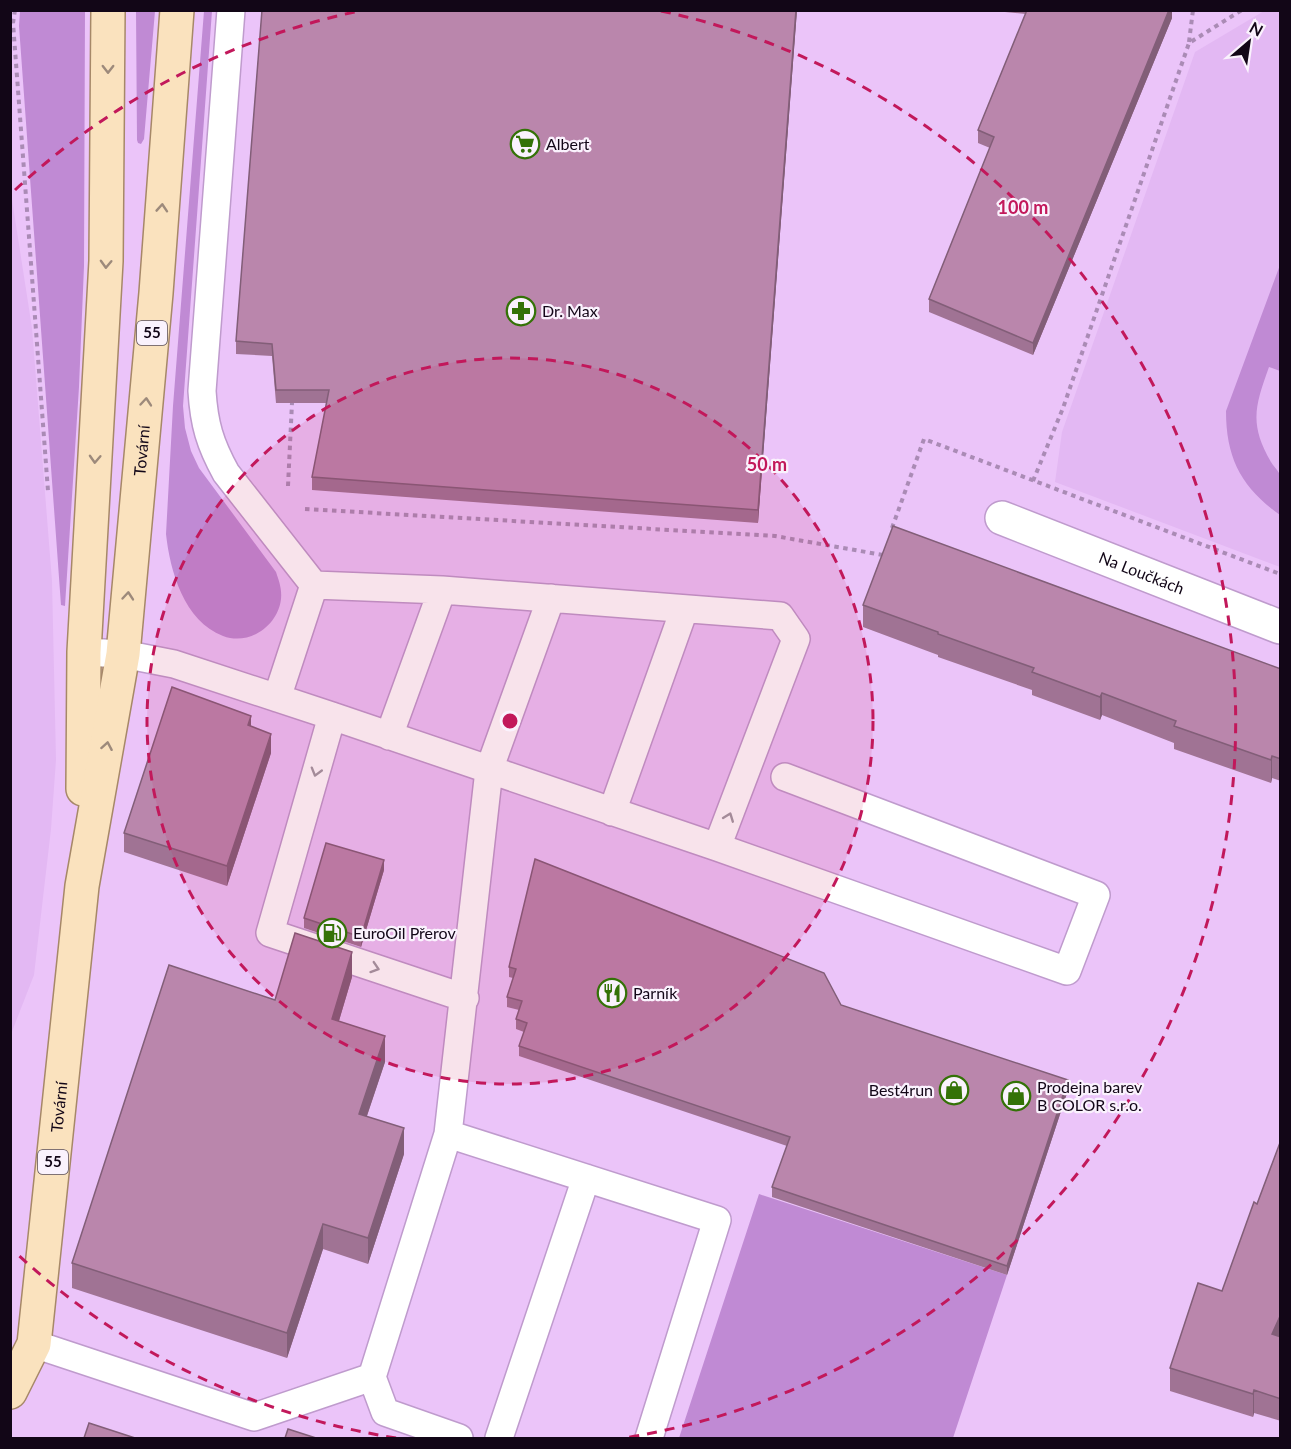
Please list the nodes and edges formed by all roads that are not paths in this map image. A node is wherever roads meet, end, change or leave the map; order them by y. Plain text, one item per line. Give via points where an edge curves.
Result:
1 (108, 10) edge
2 (177, 10) edge
3 (231, 10) edge
4 (1002, 518) dead end
5 (314, 585) junction
6 (442, 590) junction
7 (551, 598) junction
8 (684, 610) junction
9 (1281, 627) edge
10 (84, 652) junction
11 (123, 654) junction
12 (277, 698) junction
13 (332, 716) junction
14 (389, 736) junction
15 (489, 770) junction
16 (785, 777) dead end
17 (612, 812) junction
18 (717, 847) junction
19 (82, 886) junction
20 (465, 998) junction
21 (448, 1134) junction
22 (586, 1178) junction
23 (34, 1344) junction
24 (372, 1377) junction
25 (10, 1392) edge
26 (459, 1438) edge
27 (499, 1438) edge
28 (649, 1438) edge

1 -> 10 main road, Tovární / 55 via 106,261
11 -> 2 main road, Tovární / 55
3 - 5 lane via 203,411 215,452 226,473
4 - 9 street, Na Loučkách
5 - 6 lane
5 - 12 lane
6 - 7 lane
6 - 14 lane
7 - 8 lane
7 - 15 lane
8 - 17 lane
18 -> 8 lane via 796,639 780,616
10 - 11 lane
10 - 19 main road, Tovární / 55
11 - 12 lane via 174,664
19 -> 11 main road, Tovární / 55
12 - 13 lane
13 - 14 lane
13 -> 20 lane via 270,933
14 - 15 lane
15 - 17 lane
15 - 20 lane
16 - 18 lane via 1096,895 1067,971
17 - 18 lane
19 - 23 main road, Tovární / 55
20 - 21 lane
21 - 22 lane
21 - 24 lane
22 - 27 lane
22 - 28 lane via 717,1220
23 - 24 lane via 254,1418
23 - 25 main road, Tovární / 55
24 - 26 lane via 385,1412

